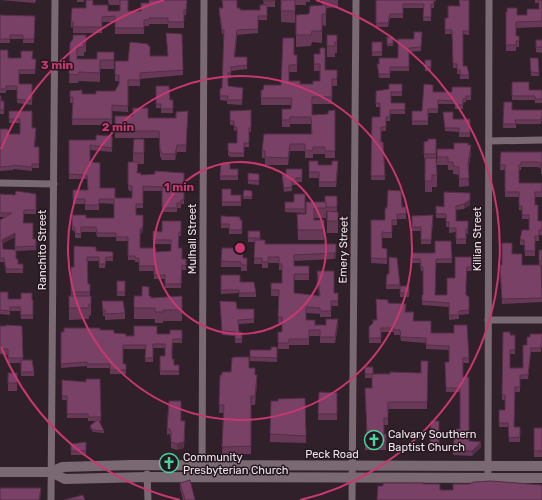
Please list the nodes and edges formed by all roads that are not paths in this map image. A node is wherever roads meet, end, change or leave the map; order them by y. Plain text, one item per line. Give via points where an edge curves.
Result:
1 (55, 0) edge
2 (204, 0) edge
3 (356, 0) edge
4 (489, 0) edge
5 (542, 140) edge
6 (489, 141) junction
7 (0, 183) edge
8 (54, 184) junction
9 (488, 320) junction
10 (542, 320) edge
11 (147, 465) junction
12 (202, 466) junction
13 (352, 466) junction
14 (488, 466) junction
15 (542, 466) edge
16 (0, 472) edge
17 (51, 472) junction
18 (147, 477) junction
19 (202, 478) junction
20 (352, 478) junction
21 (488, 478) junction
22 (542, 478) edge
23 (51, 500) edge
24 (148, 500) edge
25 (352, 500) edge

1 - 8 street, Ranchito Street
2 - 12 street, Mulhall Street
3 - 13 street, Emery Street
4 - 6 street, Killian Street
5 - 6 street
6 - 9 street, Killian Street
7 - 8 street
8 - 17 street, Ranchito Street
9 - 10 street
9 - 14 street, Killian Street
11 - 12 main road, Peck Road
11 - 17 main road, Peck Road via 62,466
11 - 18 street
12 - 13 main road, Peck Road
12 - 19 street, Mulhall Street
13 - 14 main road, Peck Road
13 - 20 street, Emery Street
14 - 15 main road, Peck Road
14 - 21 street, Killian Street
16 - 17 main road, Peck Road
17 - 18 main road, Peck Road via 65,479
17 - 23 street, Ranchito Street
18 - 19 main road, Peck Road
18 - 24 street
19 - 20 main road, Peck Road
20 - 21 main road, Peck Road
20 - 25 street, Emery Street
21 - 22 main road, Peck Road

